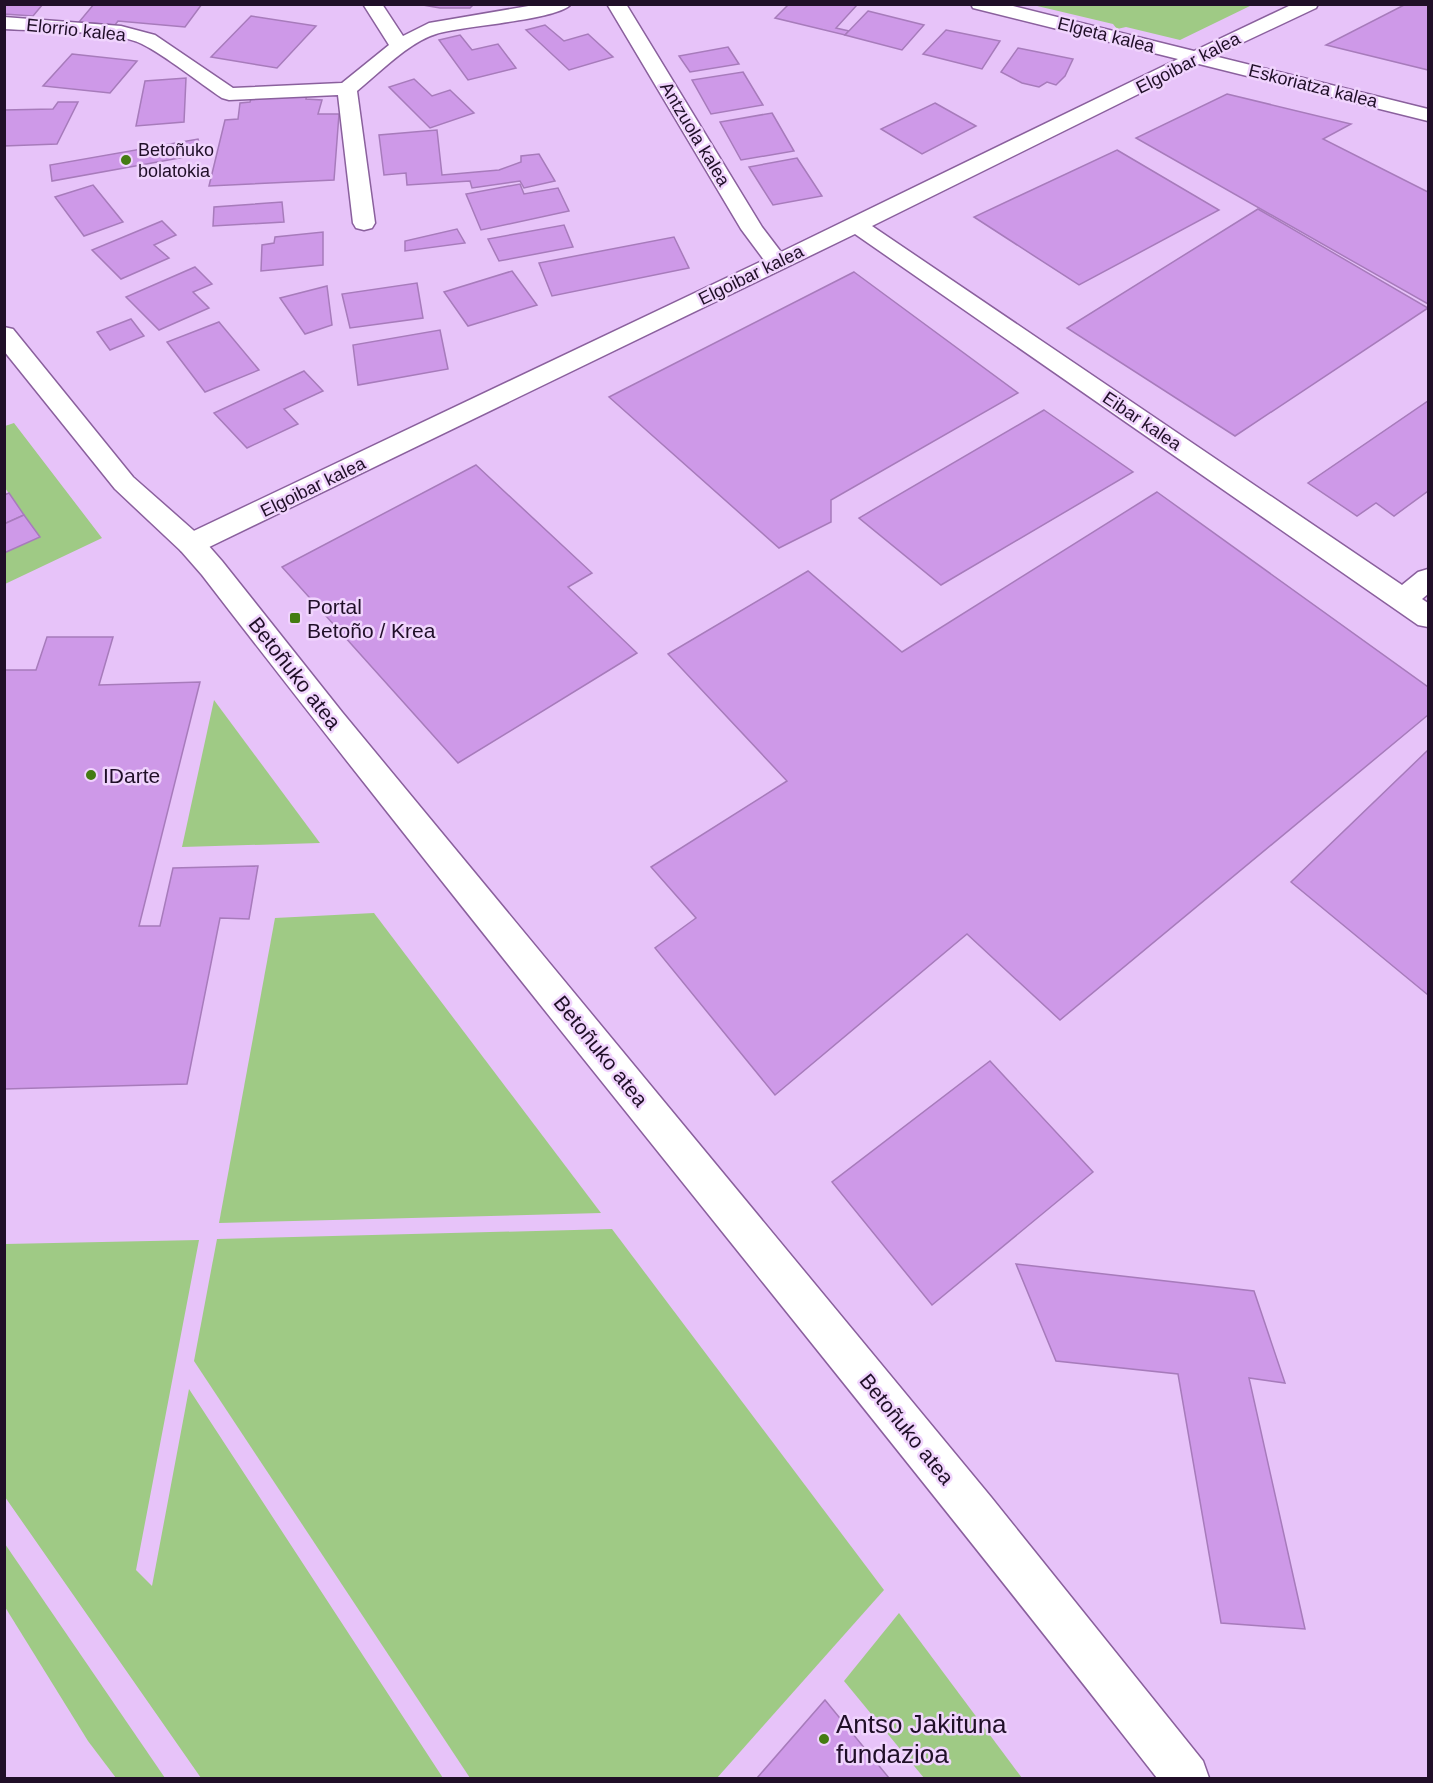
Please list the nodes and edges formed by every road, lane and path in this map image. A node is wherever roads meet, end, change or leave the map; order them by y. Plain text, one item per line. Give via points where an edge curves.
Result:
1 (372, 4) edge
2 (562, 4) edge
3 (616, 4) edge
4 (980, 4) edge
5 (1310, 4) edge
6 (4, 23) edge
7 (400, 46) junction
8 (1197, 57) junction
9 (347, 89) junction
10 (1428, 115) edge
11 (364, 223) dead end
12 (856, 225) junction
13 (777, 262) junction
14 (4, 334) edge
15 (191, 544) junction
16 (1428, 579) edge
17 (1403, 599) junction
18 (1428, 616) edge
19 (1186, 1779) edge

1 - 7 street
2 - 7 street via 429,29
3 - 13 street, Antzuola kalea via 752,229
4 - 8 street, Elgeta kalea
5 - 8 street, Elgoibar kalea
6 - 9 street, Elorrio kalea via 122,32 148,39 230,94
7 - 9 street
8 - 10 street, Eskoriatza kalea
8 - 12 street, Elgoibar kalea
9 - 11 street
12 - 13 street, Elgoibar kalea
12 - 17 street, Eibar kalea
13 - 15 street, Elgoibar kalea
14 - 15 street, Betoñuko atea via 124,483
15 - 19 street, Betoñuko atea via 976,1512
16 - 17 street
17 - 18 street, Eibar kalea

